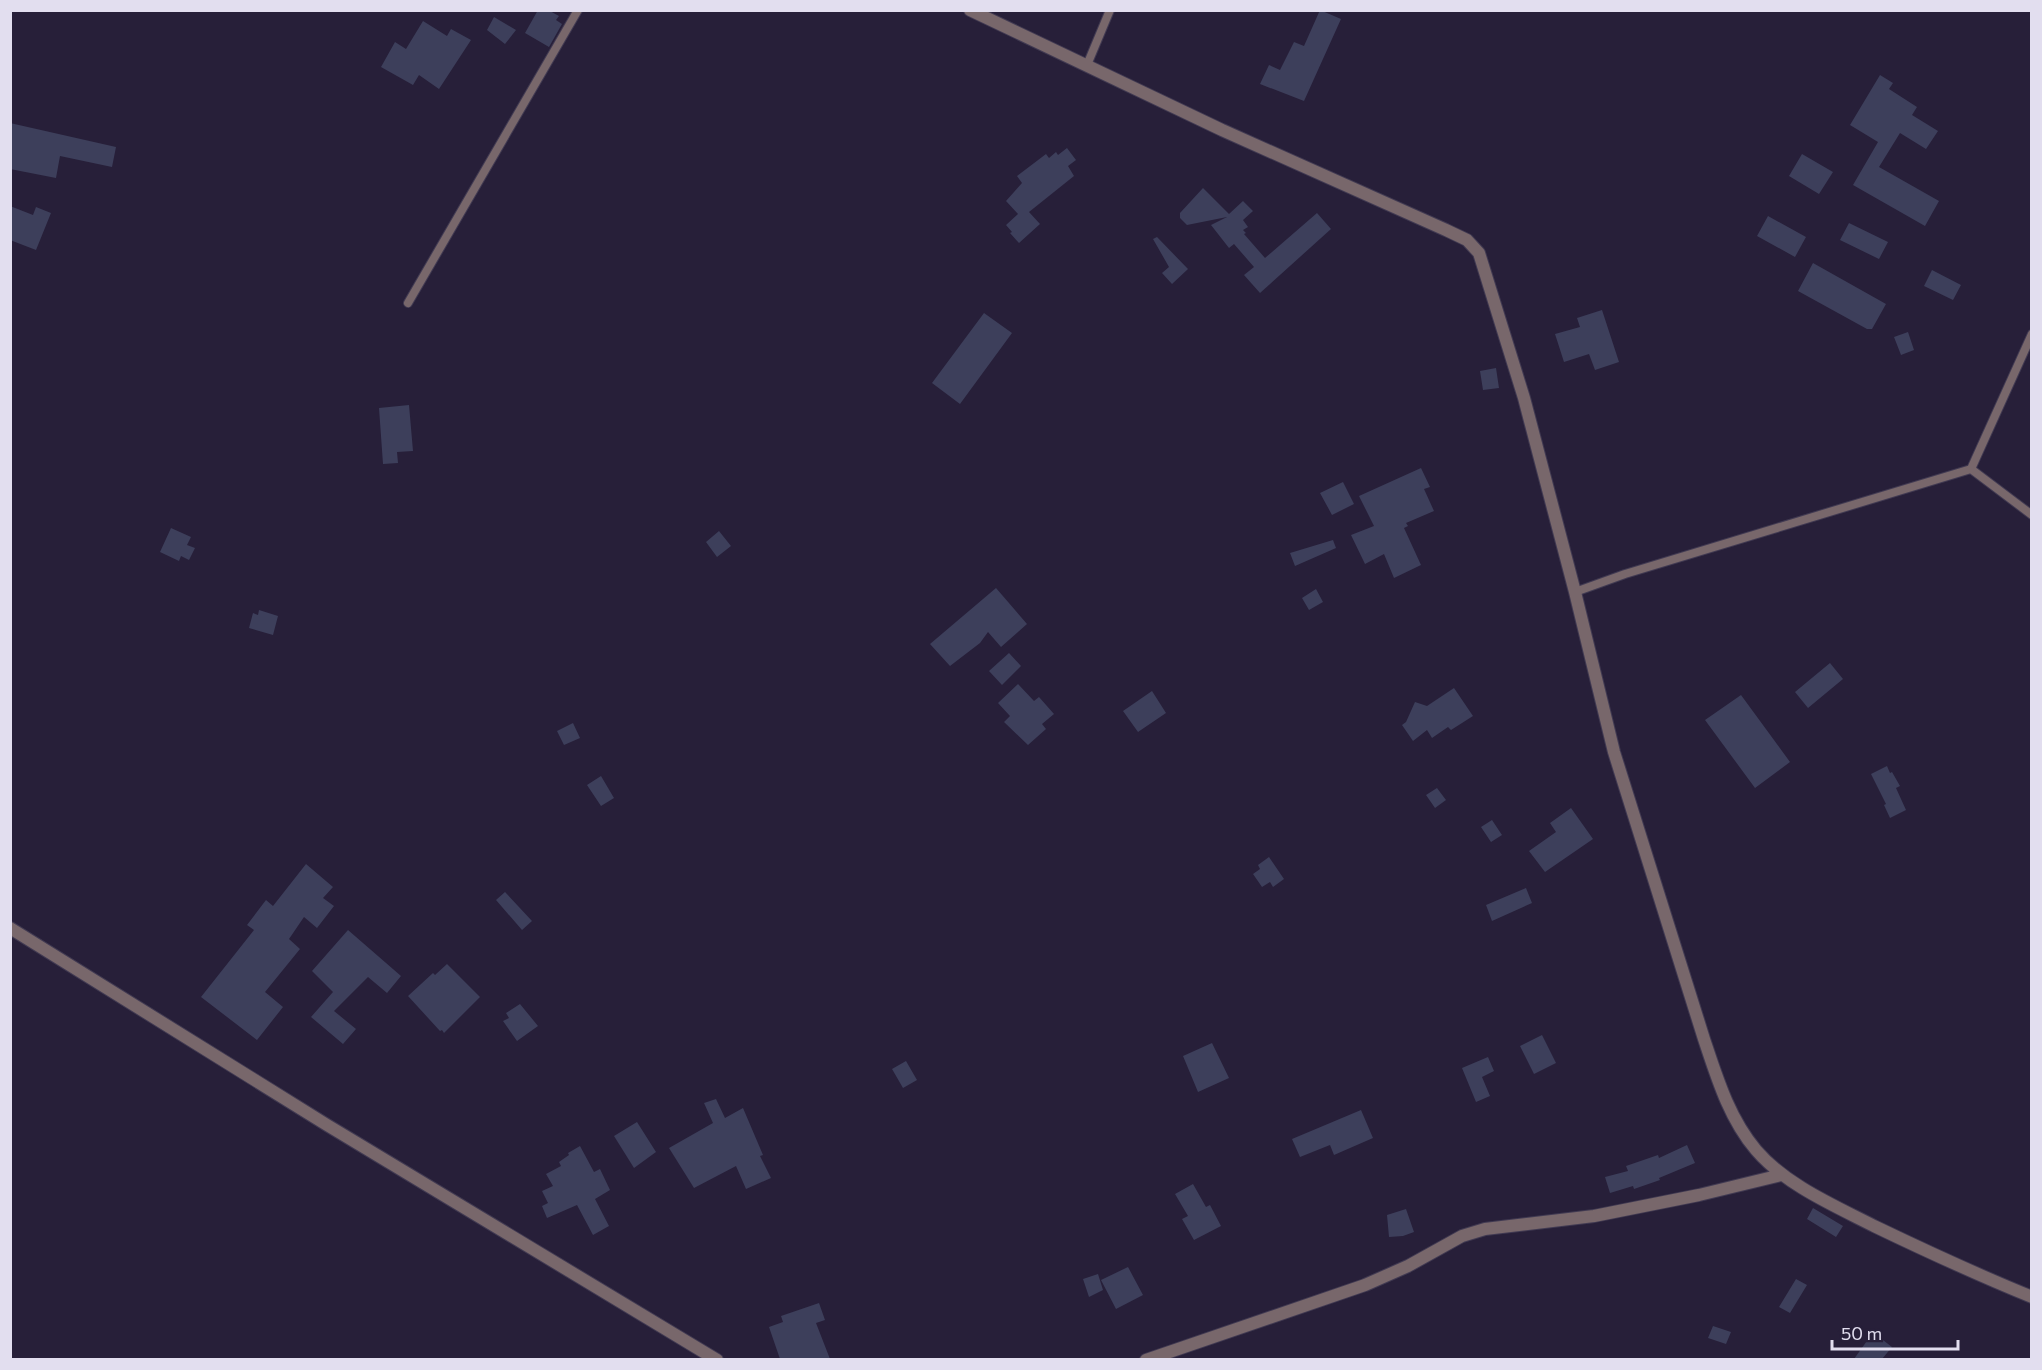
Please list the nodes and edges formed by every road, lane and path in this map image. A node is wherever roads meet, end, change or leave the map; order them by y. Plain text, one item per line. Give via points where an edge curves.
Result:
1 (578, 10) edge
2 (970, 10) edge
3 (1110, 10) edge
4 (1087, 65) junction
5 (408, 303) dead end
6 (2031, 334) edge
7 (1971, 469) junction
8 (2031, 515) edge
9 (1575, 592) junction
10 (10, 928) edge
11 (1782, 1175) junction
12 (2031, 1297) edge
13 (717, 1359) edge
14 (1146, 1359) edge

1 - 5 lane
2 - 4 street
3 - 4 lane
4 - 9 street via 1467,240 1479,253 1524,398
6 - 7 lane
7 - 8 lane
7 - 9 lane
9 - 11 street via 1614,752 1718,1080 1734,1119 1756,1150
10 - 13 street via 327,1125
11 - 12 street via 1834,1206 1946,1262
11 - 14 street via 1594,1216 1485,1229 1462,1236 1365,1285

